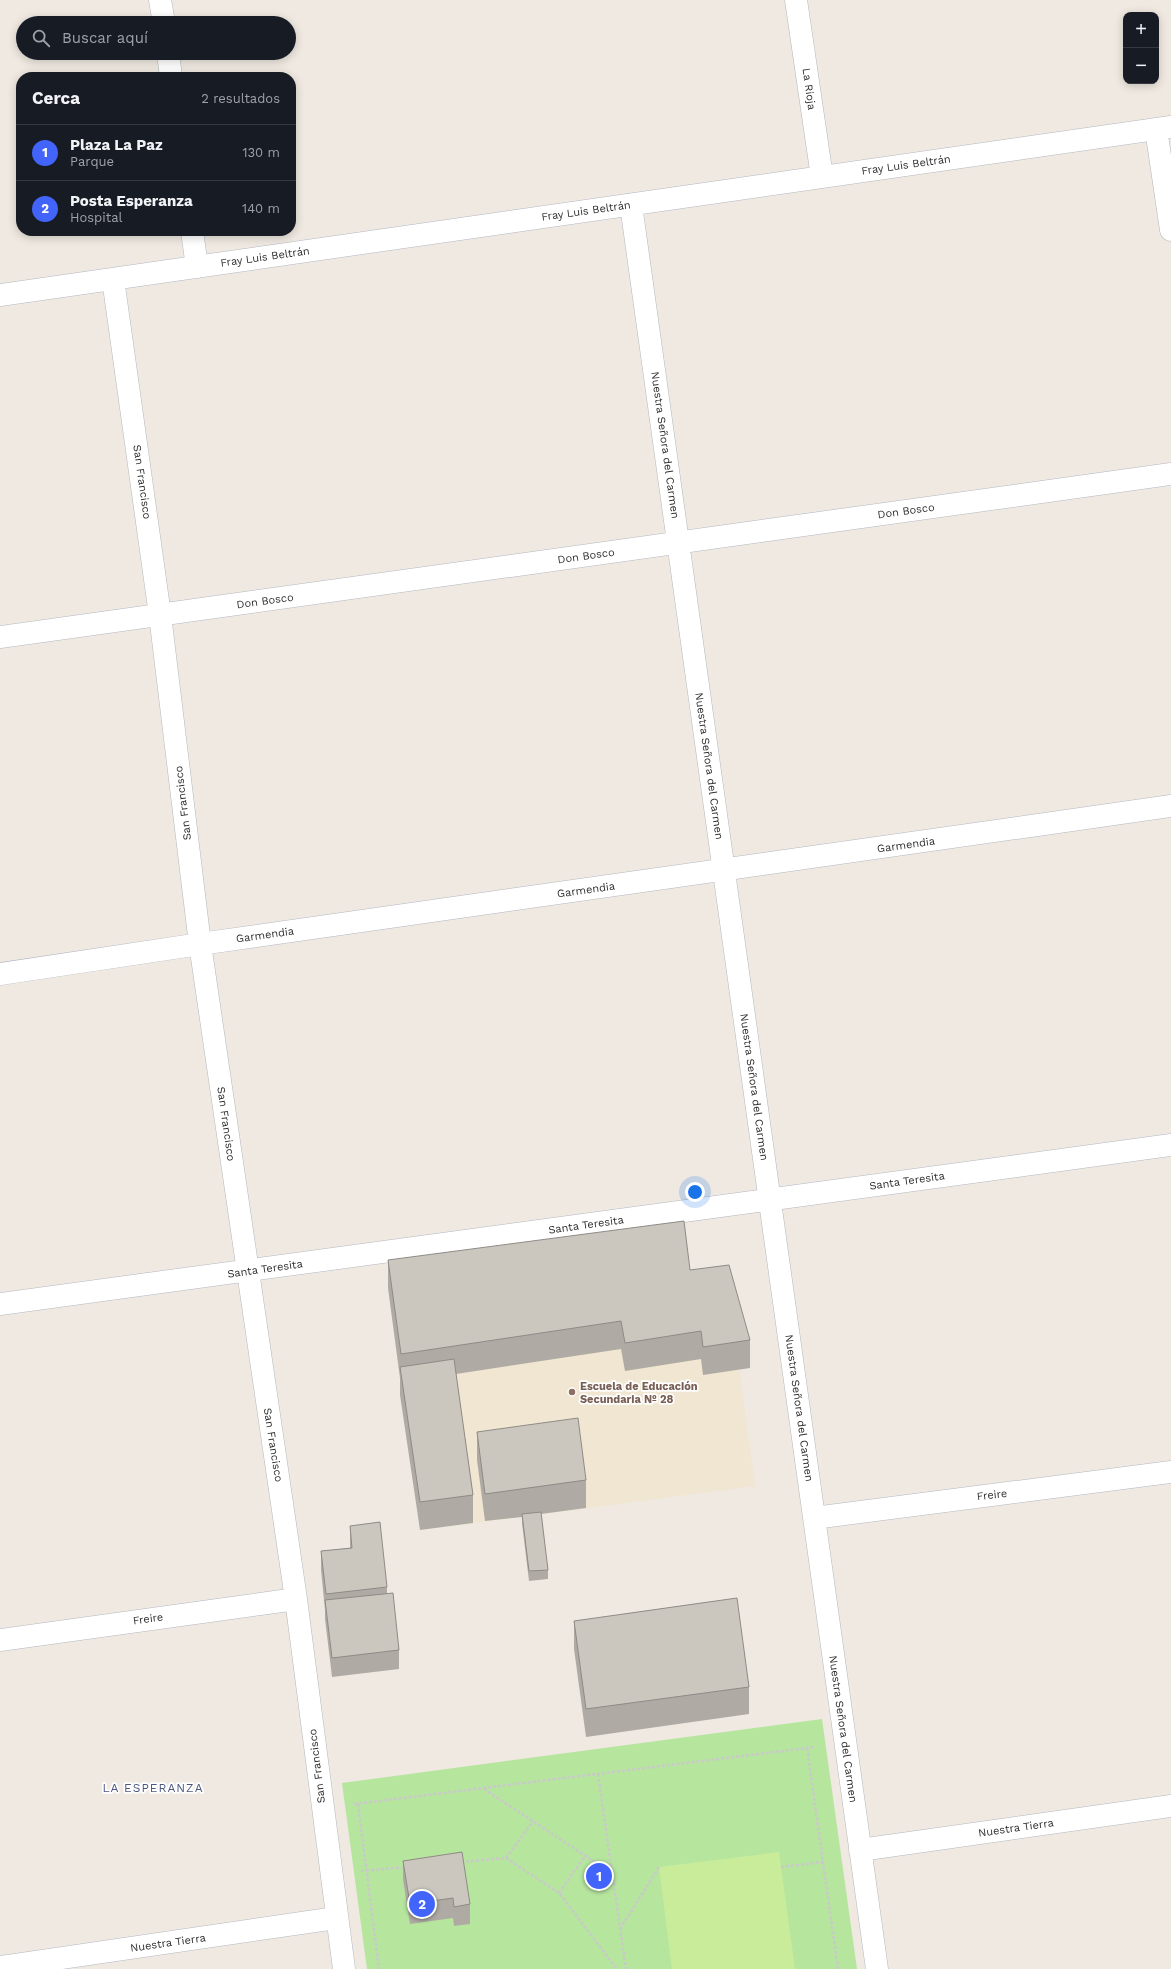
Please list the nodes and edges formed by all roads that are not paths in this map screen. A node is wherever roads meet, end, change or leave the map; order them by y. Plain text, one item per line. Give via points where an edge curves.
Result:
1 (160, 0) edge
2 (796, 0) edge
3 (163, 16) edge
4 (169, 60) edge
5 (170, 72) edge
6 (1164, 128) edge
7 (822, 177) junction
8 (631, 205) junction
9 (1171, 230) edge
10 (193, 236) edge
11 (197, 267) junction
12 (113, 279) junction
13 (0, 295) edge
14 (1171, 474) edge
15 (678, 543) junction
16 (160, 616) junction
17 (0, 637) edge
18 (1171, 806) edge
19 (724, 871) junction
20 (200, 944) junction
21 (0, 974) edge
22 (1171, 1145) edge
23 (770, 1200) junction
24 (247, 1271) junction
25 (0, 1304) edge
26 (1171, 1472) edge
27 (814, 1518) junction
28 (296, 1598) junction
29 (0, 1640) edge
30 (1171, 1806) edge
31 (860, 1850) junction
32 (336, 1918) junction
33 (0, 1967) edge
34 (344, 1969) edge
35 (877, 1969) edge

1 - 3 street
2 - 7 street, La Rioja
4 - 5 street
6 - 7 street, Fray Luis Beltrán
6 - 9 street
7 - 8 street, Fray Luis Beltrán
8 - 11 street, Fray Luis Beltrán
8 - 15 street, Nuestra Señora del Carmen
10 - 11 street
11 - 12 street, Fray Luis Beltrán
12 - 13 street, Fray Luis Beltrán
12 - 16 street, San Francisco
14 - 15 street, Don Bosco
15 - 16 street, Don Bosco
15 - 19 street, Nuestra Señora del Carmen
16 - 17 street, Don Bosco
16 - 20 street, San Francisco
18 - 19 street, Garmendia
19 - 20 street, Garmendia
19 - 23 street, Nuestra Señora del Carmen
20 - 21 street, Garmendia
20 - 24 street, San Francisco
22 - 23 street, Santa Teresita
23 - 24 street, Santa Teresita
23 - 27 street, Nuestra Señora del Carmen
24 - 25 street, Santa Teresita
24 - 28 street, San Francisco
26 - 27 street, Freire
27 - 31 street, Nuestra Señora del Carmen
28 - 29 street, Freire
28 - 32 street, San Francisco
30 - 31 street, Nuestra Tierra
31 - 35 street, Nuestra Señora del Carmen
32 - 33 street, Nuestra Tierra
32 - 34 street, San Francisco

